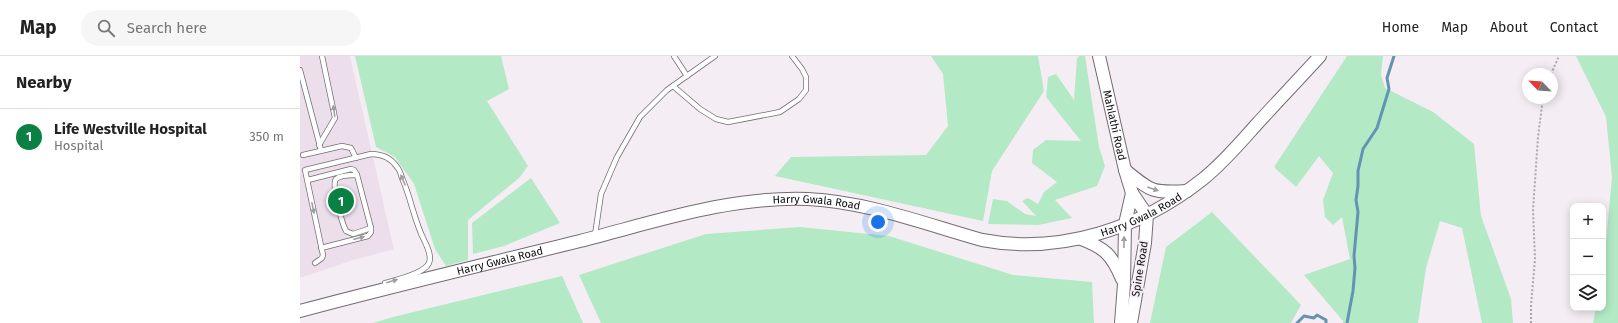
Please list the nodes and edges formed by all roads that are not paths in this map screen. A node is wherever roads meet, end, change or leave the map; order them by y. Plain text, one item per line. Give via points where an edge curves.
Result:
1 (322, 56) edge
2 (674, 56) edge
3 (715, 56) edge
4 (792, 56) edge
5 (1099, 56) edge
6 (1320, 56) edge
7 (300, 70) edge
8 (687, 76) junction
9 (673, 86) junction
10 (320, 148) junction
11 (303, 155) dead end
12 (356, 158) junction
13 (1125, 170) junction
14 (357, 175) junction
15 (308, 180) junction
16 (1187, 191) junction
17 (1132, 194) junction
18 (1148, 215) junction
19 (1125, 224) junction
20 (371, 228) junction
21 (594, 237) junction
22 (1081, 239) junction
23 (322, 248) junction
24 (315, 263) dead end
25 (1124, 284) junction
26 (315, 307) junction
27 (300, 310) edge
28 (1121, 323) edge
29 (1131, 323) edge

10 -> 1 lane via 335,118
2 - 8 lane
3 - 8 lane
4 - 9 lane via 806,77 806,90 799,100 780,112 728,122 716,119 700,109
5 - 13 main road, Mahlathi Road
6 - 16 main road, Harry Gwala Road via 1228,157
7 - 10 lane
8 - 9 lane
9 - 21 lane via 640,117 617,157 601,194
10 - 11 lane
10 - 12 lane via 346,146 352,149
12 - 15 lane via 305,170
26 -> 12 lane via 366,288 418,273 429,263 428,248 421,235 398,167 379,154
13 -> 16 main road via 1153,191
13 - 17 main road, Mahlathi Road
14 - 15 lane via 351,169
14 - 20 lane
14 - 20 lane via 335,180 336,194 346,231 353,234
15 -> 23 lane
16 - 18 main road, Harry Gwala Road
17 - 18 main road, Mahlathi Road
17 - 19 main road, Mahlathi Road
18 - 19 main road, Harry Gwala Road
18 - 29 main road, Spine Road
19 - 22 main road, Harry Gwala Road
25 -> 19 main road, Spine Road
23 -> 20 lane via 368,236
21 - 22 main road, Harry Gwala Road via 727,205 778,199 846,204 997,243 1048,244
21 - 26 main road, Harry Gwala Road
22 - 25 main road via 1095,244 1110,256
23 - 24 lane via 322,258
25 - 28 main road, Spine Road
26 - 27 main road, Harry Gwala Road

